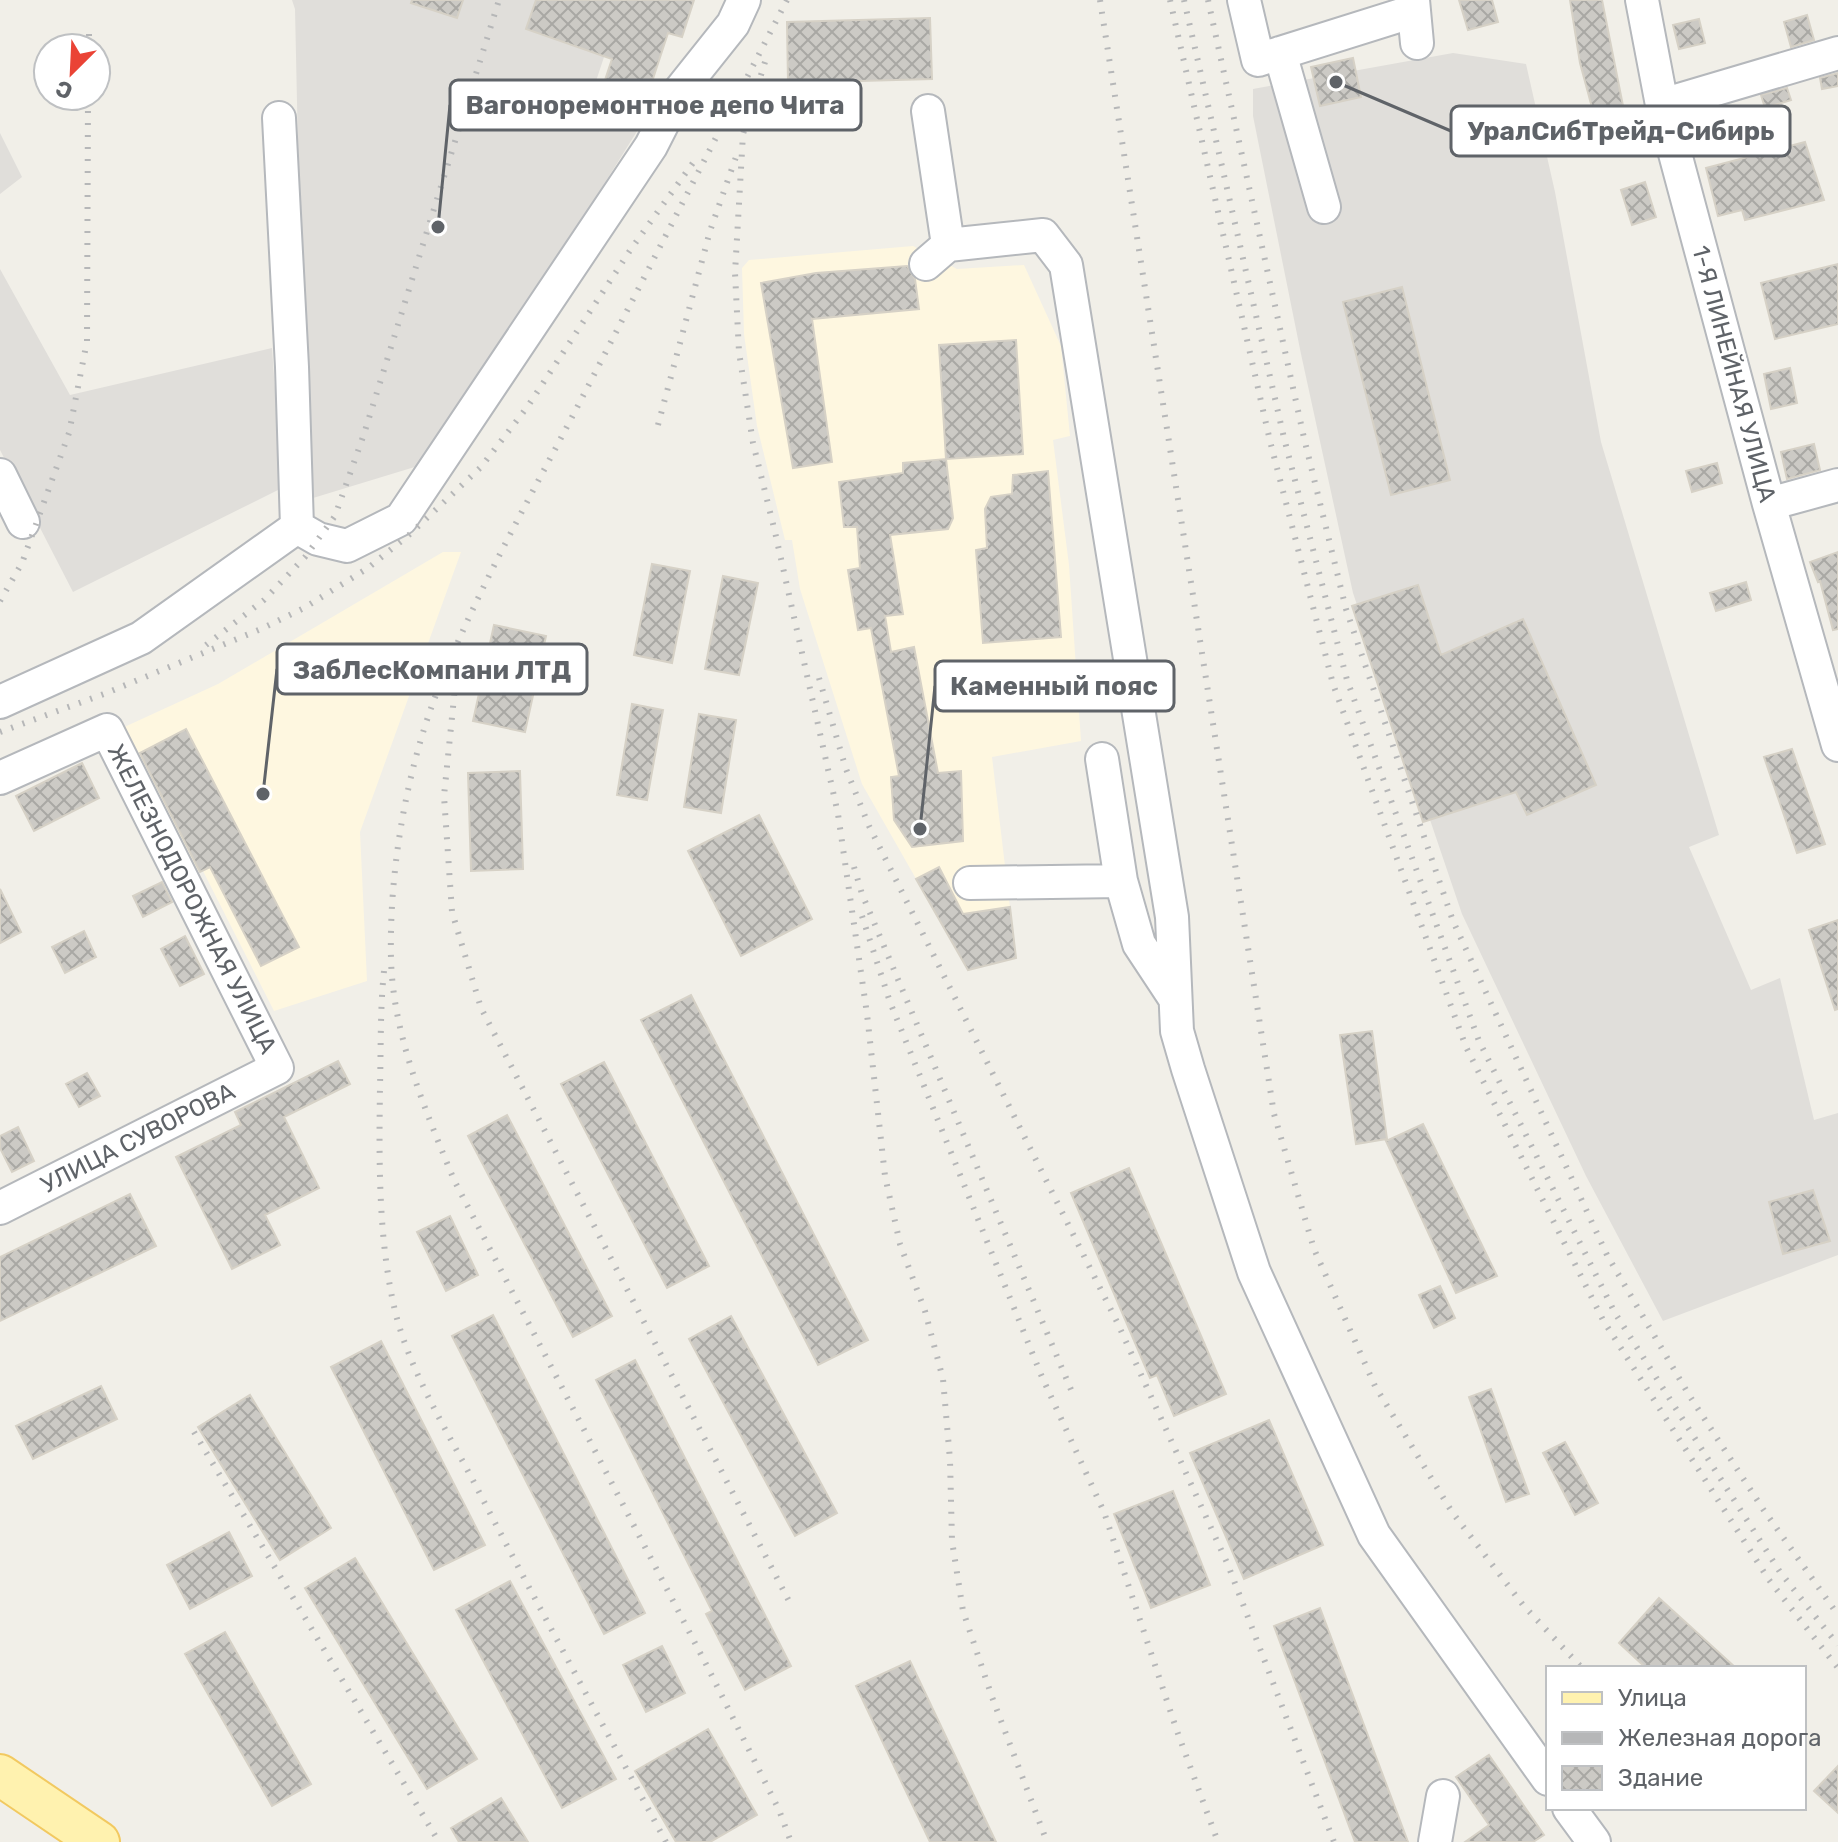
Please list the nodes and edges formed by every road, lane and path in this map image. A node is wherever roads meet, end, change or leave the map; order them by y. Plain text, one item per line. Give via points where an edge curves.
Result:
1 (744, 0) edge
2 (1244, 0) edge
3 (1642, 0) edge
4 (1413, 6) edge
5 (1417, 43) dead end
6 (1280, 53) junction
7 (1838, 53) edge
8 (1662, 105) junction
9 (928, 111) dead end
10 (279, 118) dead end
11 (1324, 207) dead end
12 (0, 475) edge
13 (1838, 485) edge
14 (1769, 504) junction
15 (23, 522) dead end
16 (297, 527) junction
17 (0, 702) edge
18 (1838, 745) edge
19 (1102, 759) dead end
20 (0, 778) edge
21 (1121, 881) junction
22 (970, 883) dead end
23 (1174, 997) junction
24 (277, 1068) joint
25 (0, 1208) edge
26 (0, 1775) edge
27 (1546, 1776) edge
28 (1443, 1796) dead end
29 (1570, 1810) edge
30 (99, 1842) edge
31 (1435, 1842) edge
32 (1594, 1842) edge

1 - 16 street via 733,24 678,93 651,146 401,519 347,546
2 - 6 street via 1258,60
3 - 8 street, 1-Я ЛИНЕЙНАЯ УЛИЦА
4 - 5 street
4 - 6 street
6 - 11 street
7 - 8 street
8 - 14 street, 1-Я ЛИНЕЙНАЯ УЛИЦА
9 - 23 street via 937,255 1043,235 1066,265 1172,917
10 - 16 street
12 - 15 street
13 - 14 street
14 - 18 street, 1-Я ЛИНЕЙНАЯ УЛИЦА
16 - 17 street via 141,638
19 - 21 street
20 - 24 street, ЖЕЛЕЗНОДОРОЖНАЯ УЛИЦА via 107,730
21 - 22 street
21 - 23 street via 1139,944
23 - 27 street via 1177,1031 1254,1272 1374,1535
24 - 25 street, УЛИЦА СУВОРОВА
26 - 30 main road
28 - 31 street
29 - 32 street

